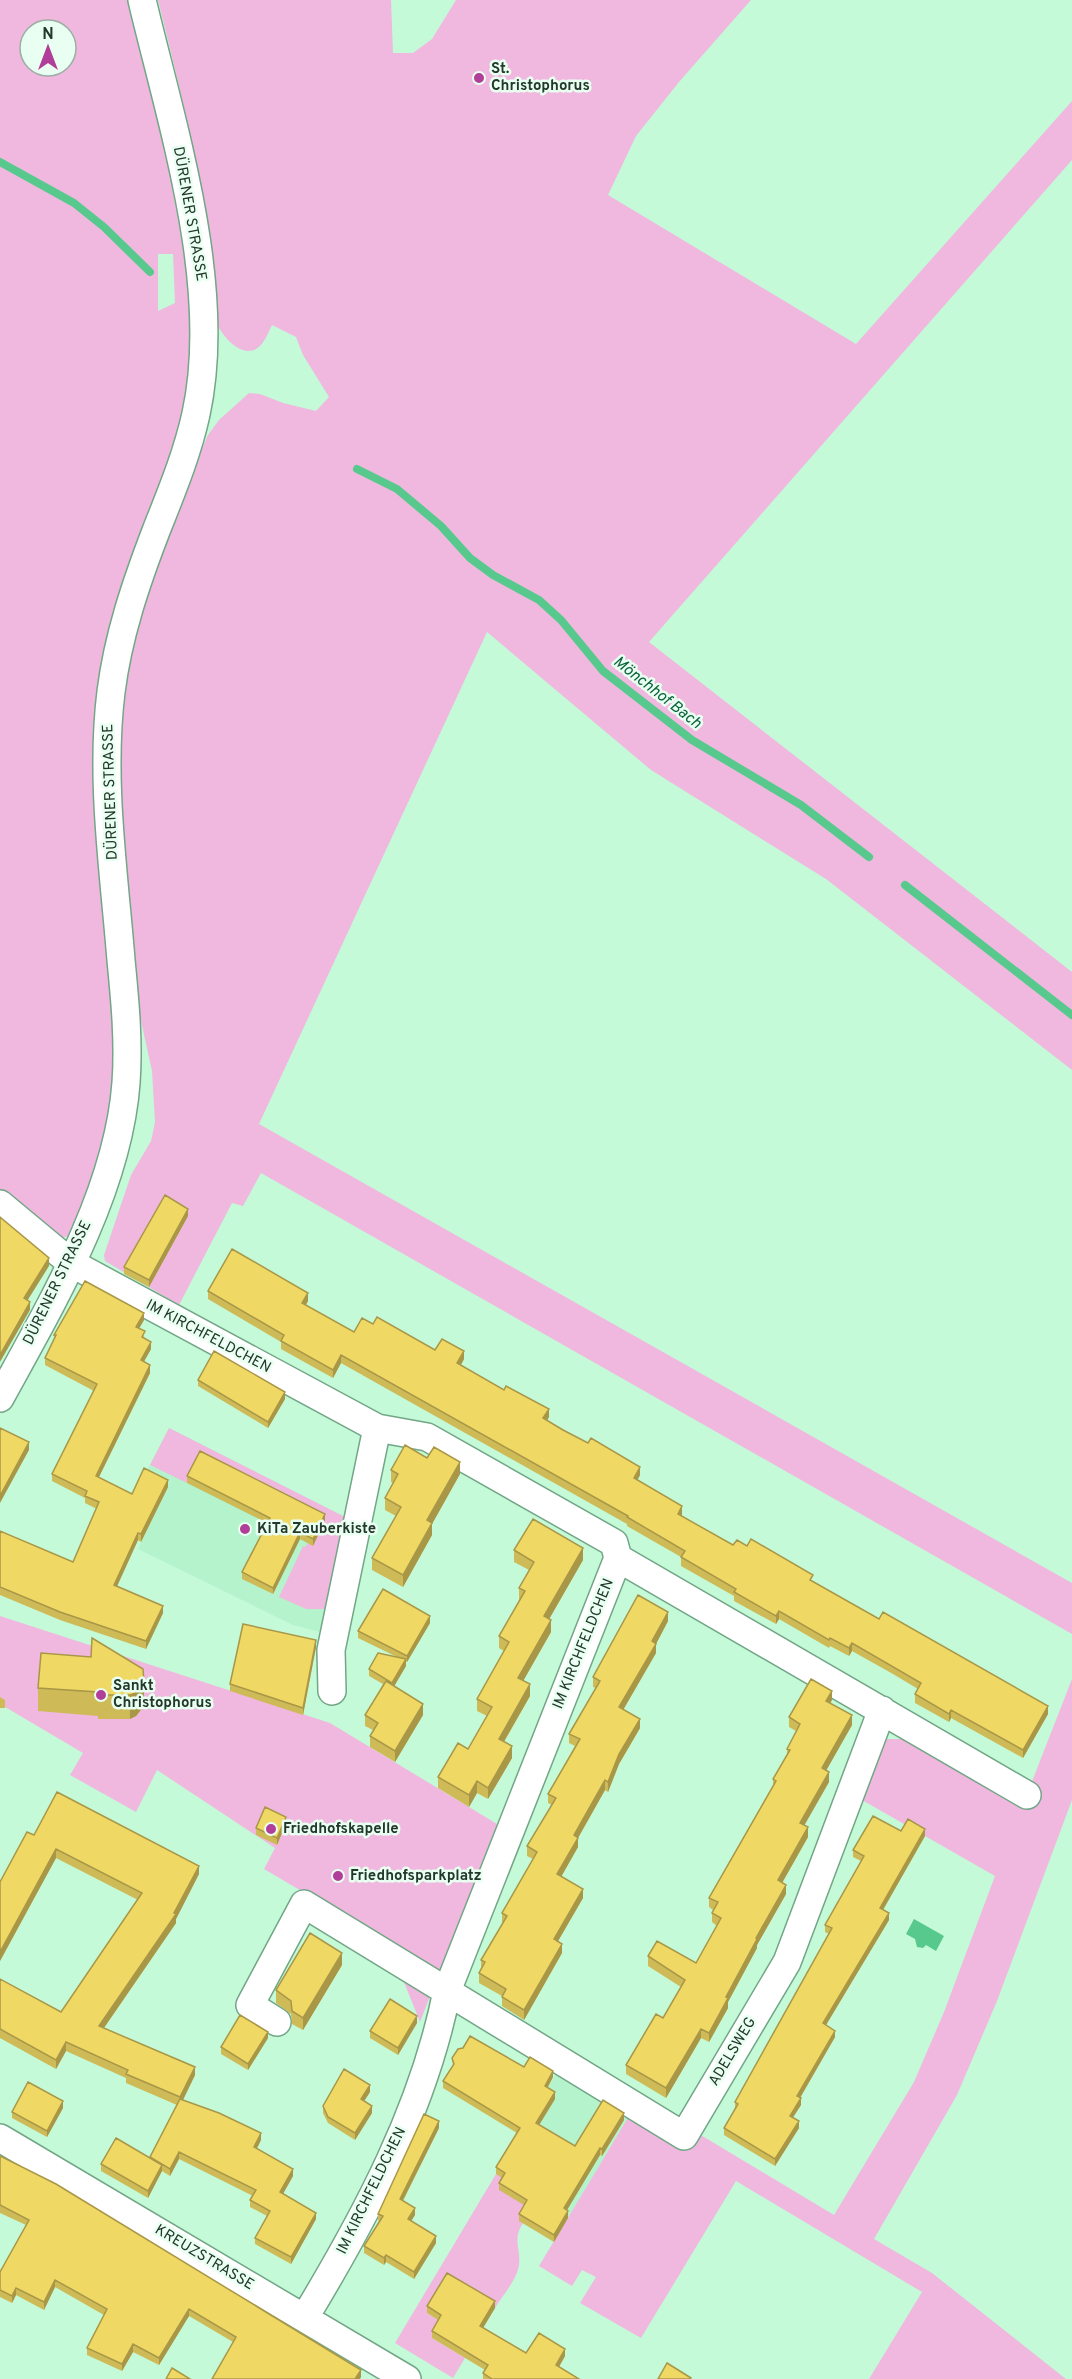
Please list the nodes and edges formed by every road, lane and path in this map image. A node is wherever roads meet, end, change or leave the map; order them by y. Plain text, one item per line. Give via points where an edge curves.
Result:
1 (142, 0) edge
2 (0, 1204) edge
3 (71, 1263) junction
4 (0, 1398) edge
5 (377, 1428) junction
6 (618, 1558) junction
7 (332, 1691) dead end
8 (882, 1710) junction
9 (1027, 1795) dead end
10 (447, 1990) junction
11 (277, 2022) dead end
12 (0, 2138) edge
13 (305, 2318) junction
14 (407, 2379) edge

1 - 3 street, DÜRENER STRASSE via 198,251 203,289 203,360 196,414 185,454 130,602 111,691 107,739 109,806 126,1008 126,1082 114,1152
2 - 3 street, IM KIRCHFELDCHEN
3 - 4 street, DÜRENER STRASSE
3 - 5 street, IM KIRCHFELDCHEN
5 - 6 street, IM KIRCHFELDCHEN via 427,1437 614,1543
5 - 7 street via 331,1650
6 - 8 street
6 - 10 street, IM KIRCHFELDCHEN
8 - 9 street
8 - 10 street, ADELSWEG via 787,1962 684,2136
10 - 11 street via 304,1904 250,2005
10 - 13 street, IM KIRCHFELDCHEN via 440,2027 391,2159 341,2258
12 - 13 street, KREUZSTRASSE
13 - 14 street, KREUZSTRASSE

